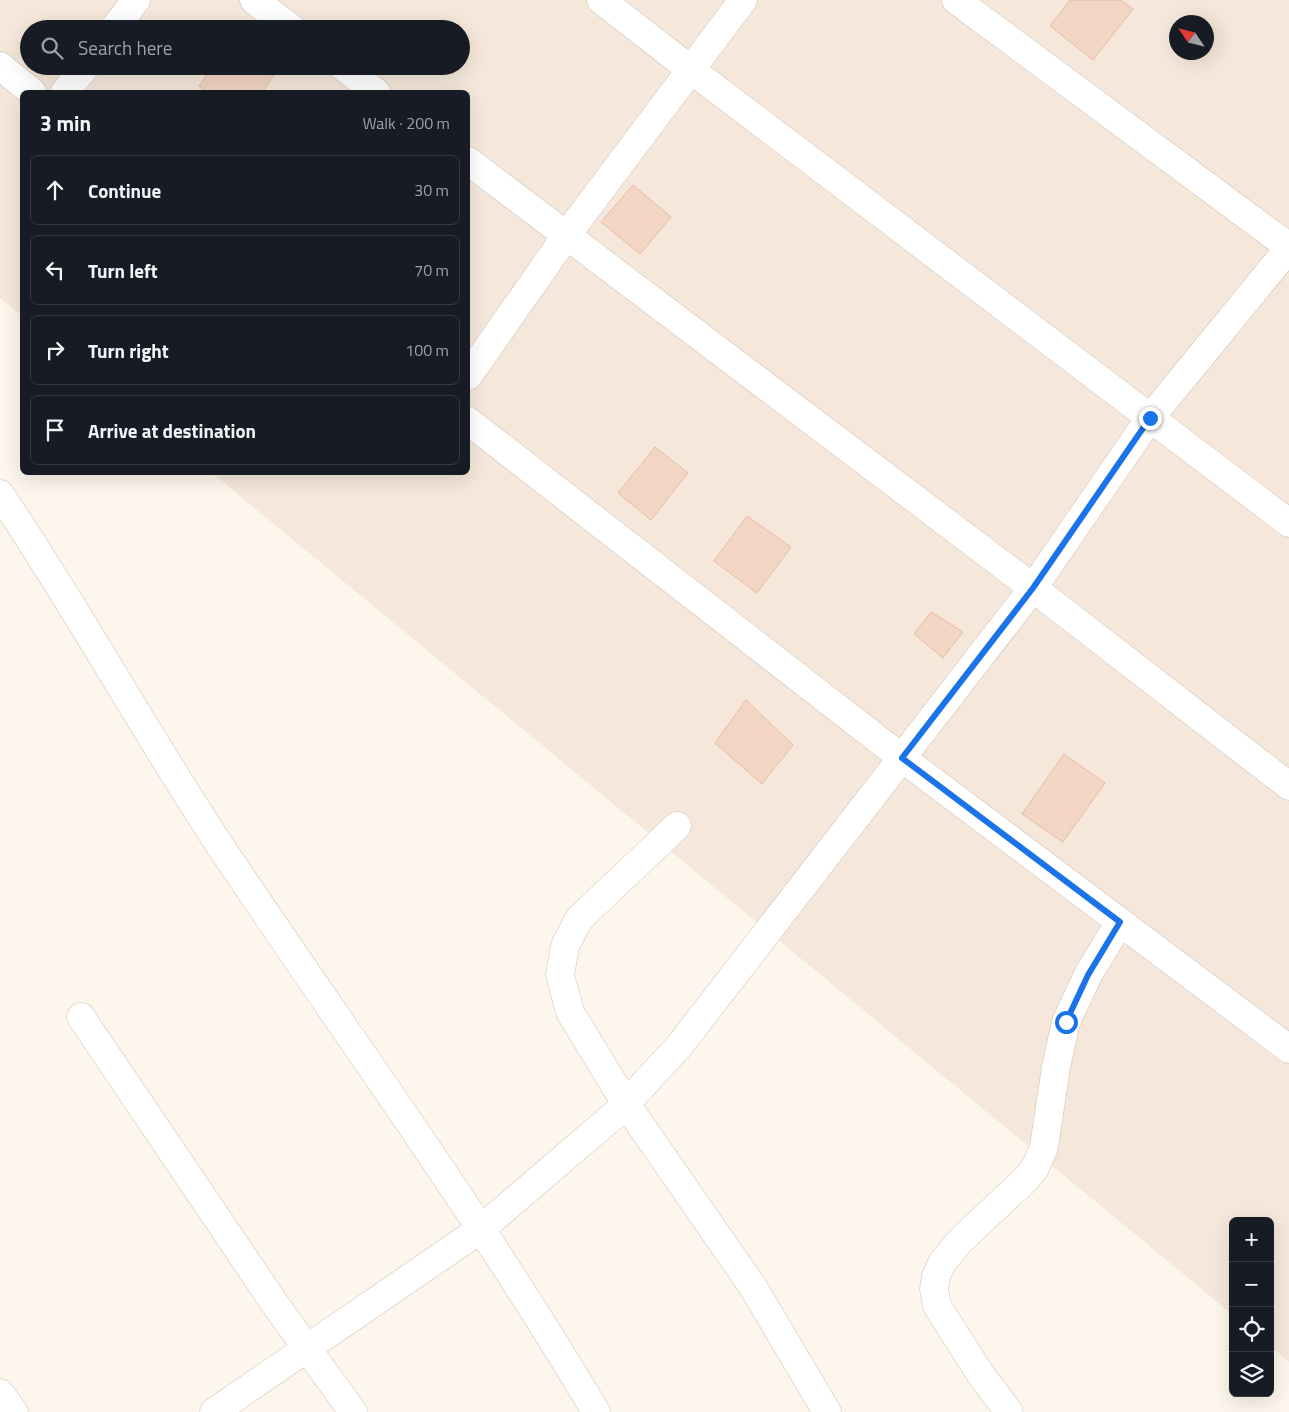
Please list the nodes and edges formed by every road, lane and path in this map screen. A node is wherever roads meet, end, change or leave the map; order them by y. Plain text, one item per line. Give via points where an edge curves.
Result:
1 (136, 0) edge
2 (254, 0) edge
3 (601, 0) edge
4 (743, 0) edge
5 (956, 0) edge
6 (121, 20) edge
7 (280, 20) edge
8 (0, 66) edge
9 (690, 69) junction
10 (79, 75) edge
11 (354, 75) edge
12 (30, 90) edge
13 (68, 90) edge
14 (373, 90) edge
15 (470, 164) edge
16 (566, 236) junction
17 (1289, 248) edge
18 (470, 373) edge
19 (1150, 418) junction
20 (470, 423) edge
21 (0, 494) edge
22 (1289, 523) edge
23 (1033, 588) junction
24 (902, 758) junction
25 (1289, 786) edge
26 (677, 826) dead end
27 (1120, 922) junction
28 (81, 1017) dead end
29 (1289, 1050) edge
30 (626, 1104) junction
31 (481, 1229) junction
32 (308, 1349) junction
33 (0, 1394) edge
34 (14, 1412) edge
35 (214, 1412) edge
36 (353, 1412) edge
37 (596, 1412) edge
38 (827, 1412) edge
39 (1009, 1412) edge

1 - 6 street
2 - 7 street
3 - 9 street
4 - 9 street
5 - 17 street
8 - 12 street
9 - 16 street
9 - 19 street
10 - 13 street
11 - 14 street
15 - 16 street
16 - 18 street
16 - 23 street
17 - 19 street
19 - 22 street
19 - 23 street
20 - 24 street
21 - 31 street via 218,841
23 - 24 street
23 - 25 street
24 - 27 street
24 - 30 street via 680,1045
26 - 30 street via 579,919 565,946 560,975 570,1012
27 - 29 street
27 - 39 street via 1088,975 1066,1022 1044,1147 1035,1168 962,1240 942,1263 936,1276 934,1289 938,1306 981,1375
28 - 32 street
30 - 31 street
30 - 38 street via 753,1287
31 - 32 street
31 - 37 street
32 - 35 street
32 - 36 street
33 - 34 street

